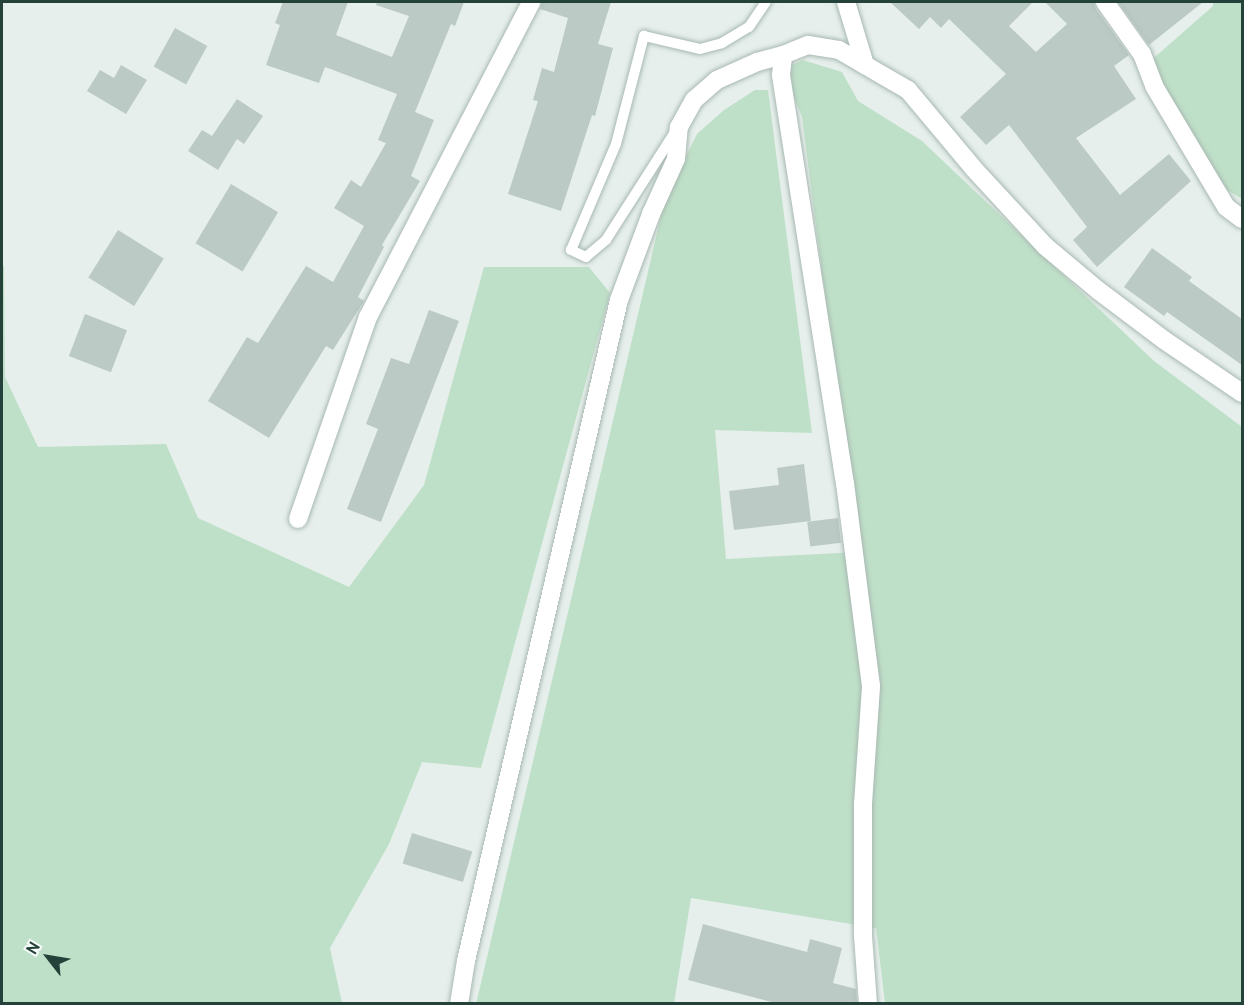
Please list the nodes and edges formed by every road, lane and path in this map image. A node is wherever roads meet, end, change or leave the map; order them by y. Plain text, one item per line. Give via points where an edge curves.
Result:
1 (531, 2) edge
2 (766, 2) edge
3 (846, 2) edge
4 (1105, 2) edge
5 (783, 55) junction
6 (865, 65) junction
7 (679, 126) junction
8 (1242, 219) edge
9 (1242, 393) edge
10 (298, 519) dead end
11 (459, 1004) edge
12 (868, 1004) edge

1 - 10 street via 368,317
2 - 7 lane via 749,27 722,43 700,49 644,36 616,144 571,250 586,257 606,240
3 - 6 street
4 - 8 street via 1142,54 1154,86 1226,207
5 - 6 street via 808,45 839,50
5 - 7 street via 717,80 694,100
5 - 12 street via 781,75 844,484 870,686 863,804 863,936
6 - 9 street via 908,90 1045,246 1155,333
7 - 11 street via 676,159 619,300

